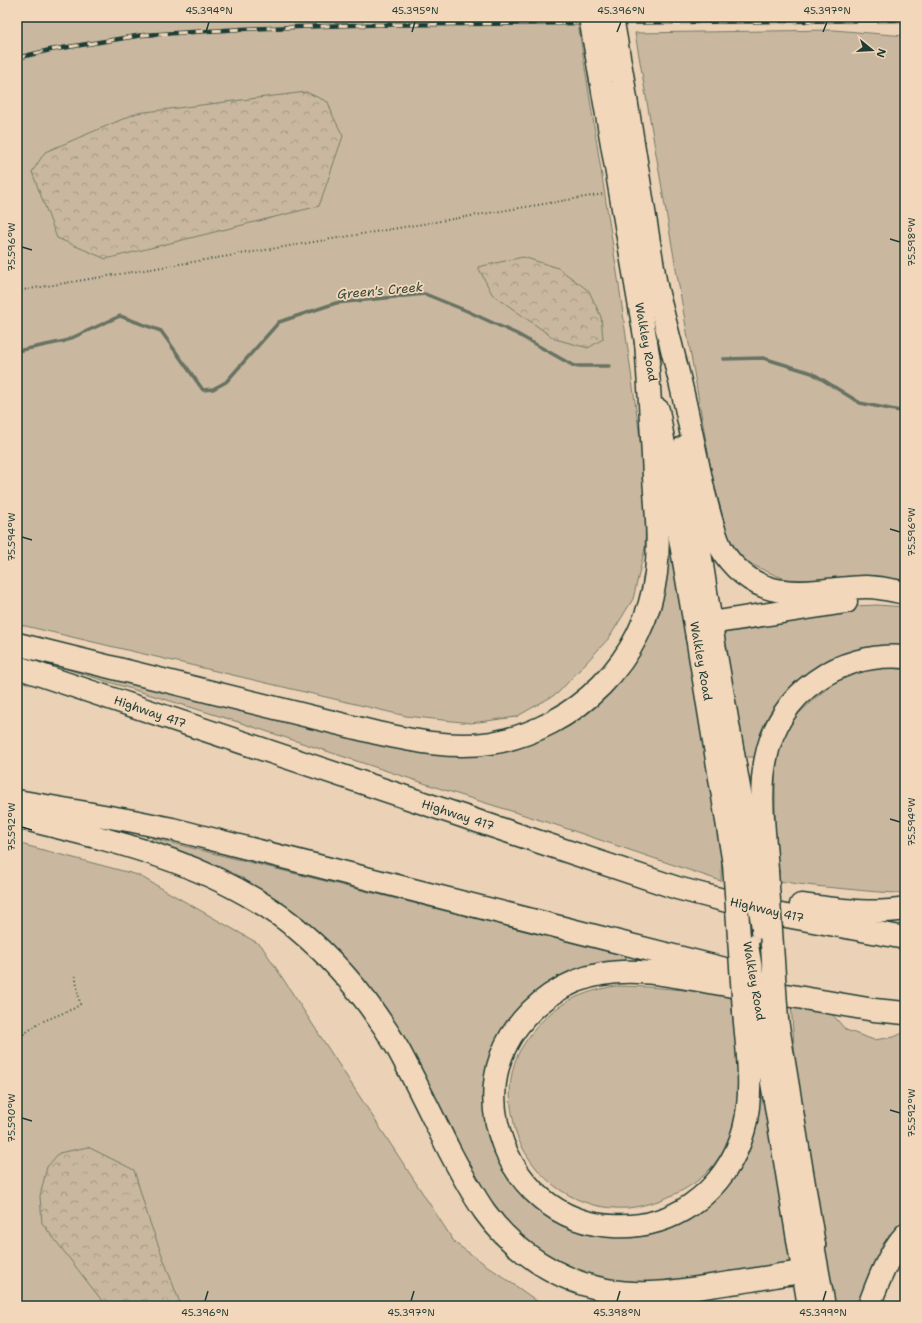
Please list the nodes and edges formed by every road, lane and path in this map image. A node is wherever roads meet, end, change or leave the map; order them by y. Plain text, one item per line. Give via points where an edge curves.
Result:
1 (590, 17) edge
2 (612, 17) edge
3 (621, 190) junction
4 (656, 286) junction
5 (17, 291) edge
6 (646, 341) junction
7 (905, 593) edge
8 (905, 602) edge
9 (704, 630) junction
10 (17, 644) edge
11 (905, 657) edge
12 (17, 667) edge
13 (17, 801) edge
14 (17, 817) edge
15 (617, 868) junction
16 (751, 868) junction
17 (905, 909) edge
18 (905, 938) edge
19 (75, 974) dead end
20 (905, 1004) edge
21 (905, 1013) edge
22 (760, 1016) junction
23 (17, 1039) edge
24 (905, 1235) edge
25 (814, 1244) junction
26 (802, 1270) junction
27 (808, 1306) edge
28 (825, 1306) edge
29 (869, 1306) edge

1 - 3 main road, Walkley Road, bridge
2 - 4 main road, Walkley Road, bridge
3 - 5 path
3 - 6 main road, Walkley Road
4 - 7 main road via 709,514 722,550 729,560 748,578 771,589 798,592 866,587
4 - 9 main road, Walkley Road via 691,487
6 - 9 main road, Walkley Road
6 - 10 main road via 658,537 656,574 650,599 636,637 611,675 592,695 554,722 524,735 490,743 454,745 420,742
8 - 9 main road via 881,599 847,602
9 - 16 main road, Walkley Road
11 - 16 main road via 861,659 843,665 806,689 793,701 769,744 763,775 763,810
12 - 15 main road, Highway 417
13 - 20 main road via 172,829 729,971 845,995
14 - 26 main road via 152,853 190,867 249,896 305,936 352,983 388,1033 466,1183 486,1214 514,1244 544,1266 590,1286 642,1293 687,1289
15 - 17 main road via 780,902 861,911
15 - 18 main road, Highway 417 via 677,888 781,915
16 - 22 main road, bridge
16 - 22 main road, bridge
19 - 23 path via 80,1004 38,1023
21 - 22 main road via 637,972 602,974 570,984 541,1001 528,1013 506,1044 500,1058 493,1093 494,1111 512,1164 542,1199 568,1215 598,1225 615,1227 649,1224 680,1212 710,1190 732,1160 739,1145 749,1098 749,1081
22 - 25 main road, Walkley Road
22 - 26 main road, Walkley Road
24 - 29 main road via 887,1262
25 - 26 main road via 811,1259
25 - 28 main road, Walkley Road
26 - 27 main road, Walkley Road

